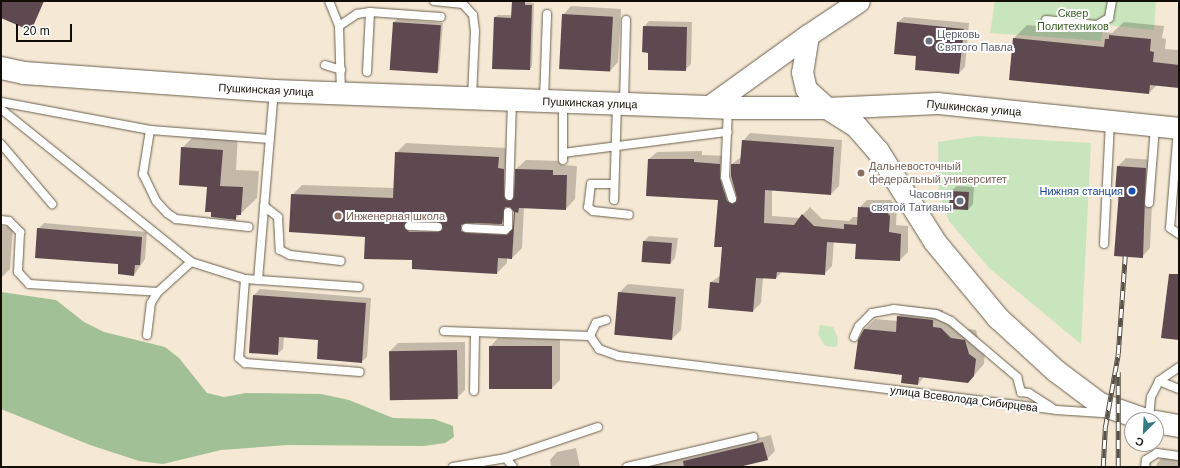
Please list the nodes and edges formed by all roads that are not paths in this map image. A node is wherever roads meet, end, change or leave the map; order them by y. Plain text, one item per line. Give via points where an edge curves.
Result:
1 (329, 1) edge
2 (434, 1) edge
3 (859, 1) edge
4 (1112, 1) edge
5 (370, 12) junction
6 (548, 14) dead end
7 (441, 17) dead end
8 (626, 20) dead end
9 (1046, 20) dead end
10 (339, 26) junction
11 (808, 35) junction
12 (325, 65) dead end
13 (1, 68) edge
14 (341, 70) junction
15 (367, 72) dead end
16 (274, 91) junction
17 (341, 94) junction
18 (472, 98) junction
19 (512, 100) junction
20 (1, 102) edge
21 (553, 102) junction
22 (620, 104) junction
23 (718, 108) junction
24 (827, 108) junction
25 (1, 109) edge
26 (1110, 121) junction
27 (1156, 126) junction
28 (1178, 128) edge
29 (150, 130) junction
30 (728, 132) junction
31 (270, 139) junction
32 (1, 144) edge
33 (616, 144) junction
34 (614, 184) junction
35 (509, 196) dead end
36 (732, 199) dead end
37 (614, 200) dead end
38 (1149, 203) dead end
39 (52, 204) dead end
40 (264, 206) junction
41 (508, 212) dead end
42 (628, 215) dead end
43 (1, 220) edge
44 (409, 226) dead end
45 (249, 227) dead end
46 (438, 227) dead end
47 (466, 228) dead end
48 (1179, 234) edge
49 (1104, 244) dead end
50 (341, 261) dead end
51 (191, 262) junction
52 (245, 279) junction
53 (258, 280) junction
54 (359, 287) dead end
55 (158, 292) junction
56 (606, 320) dead end
57 (444, 331) dead end
58 (475, 333) junction
59 (147, 335) dead end
60 (590, 336) junction
61 (854, 337) dead end
62 (1176, 370) edge
63 (360, 372) dead end
64 (1159, 381) junction
65 (1179, 389) edge
66 (474, 391) dead end
67 (1056, 410) junction
68 (1146, 412) edge
69 (1124, 413) edge
70 (1124, 417) edge
71 (1164, 423) edge
72 (1179, 426) edge
73 (598, 427) dead end
74 (754, 437) dead end
75 (1179, 456) edge
76 (506, 458) junction
77 (453, 467) edge
78 (513, 467) edge
79 (627, 467) edge
80 (1145, 467) edge

1 - 10 lane
2 - 18 lane via 463,4 472,15 476,31
3 - 11 street
4 - 9 lane via 1109,18 1097,25
5 - 7 lane
5 - 10 lane via 357,14
5 - 15 lane
6 - 21 lane
8 - 22 lane
10 - 14 lane
11 - 23 street
11 - 24 street via 802,72 806,89
12 - 14 lane
13 - 16 main road, Пушкинская улица via 24,72
14 - 17 lane
16 - 17 main road, Пушкинская улица
16 - 31 lane
17 - 18 main road, Пушкинская улица
18 - 19 main road, Пушкинская улица
19 - 21 main road, Пушкинская улица
19 - 35 lane
20 - 29 lane
21 - 22 main road, Пушкинская улица
21 - 33 lane via 563,156
22 - 23 main road, Пушкинская улица
22 - 33 lane
23 - 24 main road, Пушкинская улица
23 - 30 lane
24 - 26 street, Пушкинская улица via 937,103
24 - 69 main road via 856,126 878,151 935,242 998,318 1056,371 1091,397
25 - 51 lane
26 - 27 street, Пушкинская улица
26 - 49 lane
27 - 28 street, Пушкинская улица
27 - 38 lane
28 - 48 lane via 1170,228
29 - 31 lane
29 - 45 lane via 143,174 156,201 167,213 176,219
30 - 33 lane
30 - 36 lane via 725,177
31 - 40 lane
32 - 39 lane
33 - 34 lane
34 - 37 lane
34 - 42 lane via 591,184 588,207 593,211
40 - 50 lane via 278,218 280,250 290,255
40 - 53 lane
41 - 47 lane via 508,227 504,230
43 - 55 lane via 9,221 20,232 18,272 29,284
44 - 46 lane
51 - 52 lane
51 - 55 lane
52 - 53 lane
52 - 63 lane via 239,358 242,361
53 - 54 lane
55 - 59 lane via 149,306
56 - 60 lane via 596,323
57 - 58 lane
58 - 60 lane
58 - 66 lane
60 - 67 lane, улица Всеволода Сибирцева via 599,349 618,356
61 - 67 lane via 859,326 872,313 894,309 936,314 951,321 1017,376 1021,392 1029,393
62 - 64 lane
64 - 65 lane
64 - 68 lane
67 - 70 lane, улица Всеволода Сибирцева
71 - 72 main road
73 - 76 lane
74 - 79 lane
75 - 80 lane via 1157,453 1146,460
76 - 77 lane
76 - 78 lane

